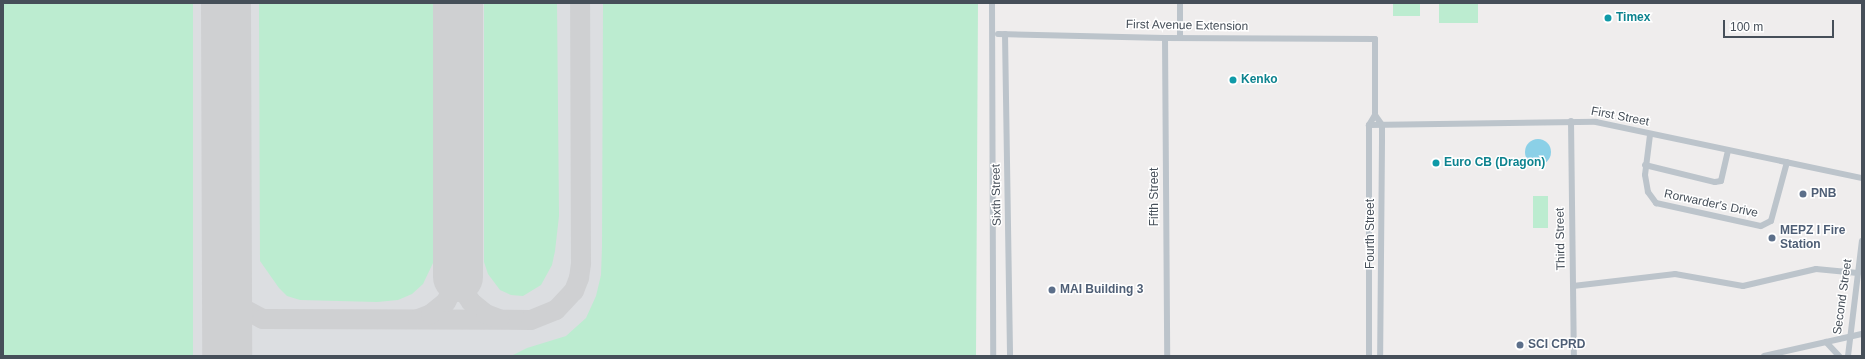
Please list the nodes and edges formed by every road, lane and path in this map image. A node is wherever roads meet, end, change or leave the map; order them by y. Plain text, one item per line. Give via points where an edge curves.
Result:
1 (992, 3) edge
2 (1180, 3) edge
3 (998, 34) dead end
4 (1005, 34) junction
5 (1165, 38) junction
6 (1180, 38) junction
7 (1375, 115) junction
8 (1571, 121) junction
9 (1369, 125) junction
10 (1382, 125) junction
11 (1650, 135) junction
12 (1370, 142) junction
13 (1382, 142) junction
14 (1728, 151) junction
15 (1788, 162) junction
16 (1645, 165) junction
17 (1862, 178) edge
18 (1370, 200) junction
19 (1382, 200) junction
20 (1862, 241) edge
21 (1382, 250) junction
22 (1369, 251) junction
23 (1858, 273) junction
24 (1573, 286) junction
25 (1381, 296) junction
26 (1369, 297) junction
27 (1862, 334) edge
28 (1849, 338) junction
29 (1826, 342) junction
30 (993, 356) edge
31 (1010, 356) edge
32 (1167, 356) edge
33 (1369, 356) edge
34 (1380, 356) edge
35 (1574, 356) edge
36 (1764, 356) edge
37 (1839, 356) edge
38 (1848, 356) edge

1 - 30 street
2 - 6 street
3 - 4 street, First Avenue Extension
4 - 5 street, First Avenue Extension
4 - 31 street, Sixth Street
5 - 6 street, First Avenue Extension
5 - 32 street, Fifth Street
6 - 7 street, First Avenue Extension via 1375,39
7 - 9 street
7 - 10 street
8 - 10 street, First Street
8 - 11 street, First Street via 1596,122
8 - 24 street, Third Street
9 - 10 street, First Street
9 - 12 street, Fourth Street
10 - 13 street, Fourth Street
11 - 14 street, First Street
11 - 16 street, Rorwarder's Drive
12 - 13 street
12 - 18 street, Fourth Street
13 - 19 street, Fourth Street
14 - 15 street, First Street
14 - 16 street via 1721,181 1715,182
15 - 16 street, Rorwarder's Drive via 1771,221 1761,226 1656,203 1648,192
15 - 17 street, First Street
18 - 19 street
18 - 22 street, Fourth Street
19 - 21 street, Fourth Street
20 - 23 street, Second Street
21 - 22 street
21 - 25 street, Fourth Street
22 - 26 street, Fourth Street
23 - 24 street via 1816,270 1744,286 1675,274
23 - 28 street, Second Street
24 - 35 street, Third Street
25 - 26 street
25 - 34 street, Fourth Street
26 - 33 street, Fourth Street
27 - 28 street
28 - 29 street
28 - 38 street, Second Street
29 - 36 street
29 - 37 street

